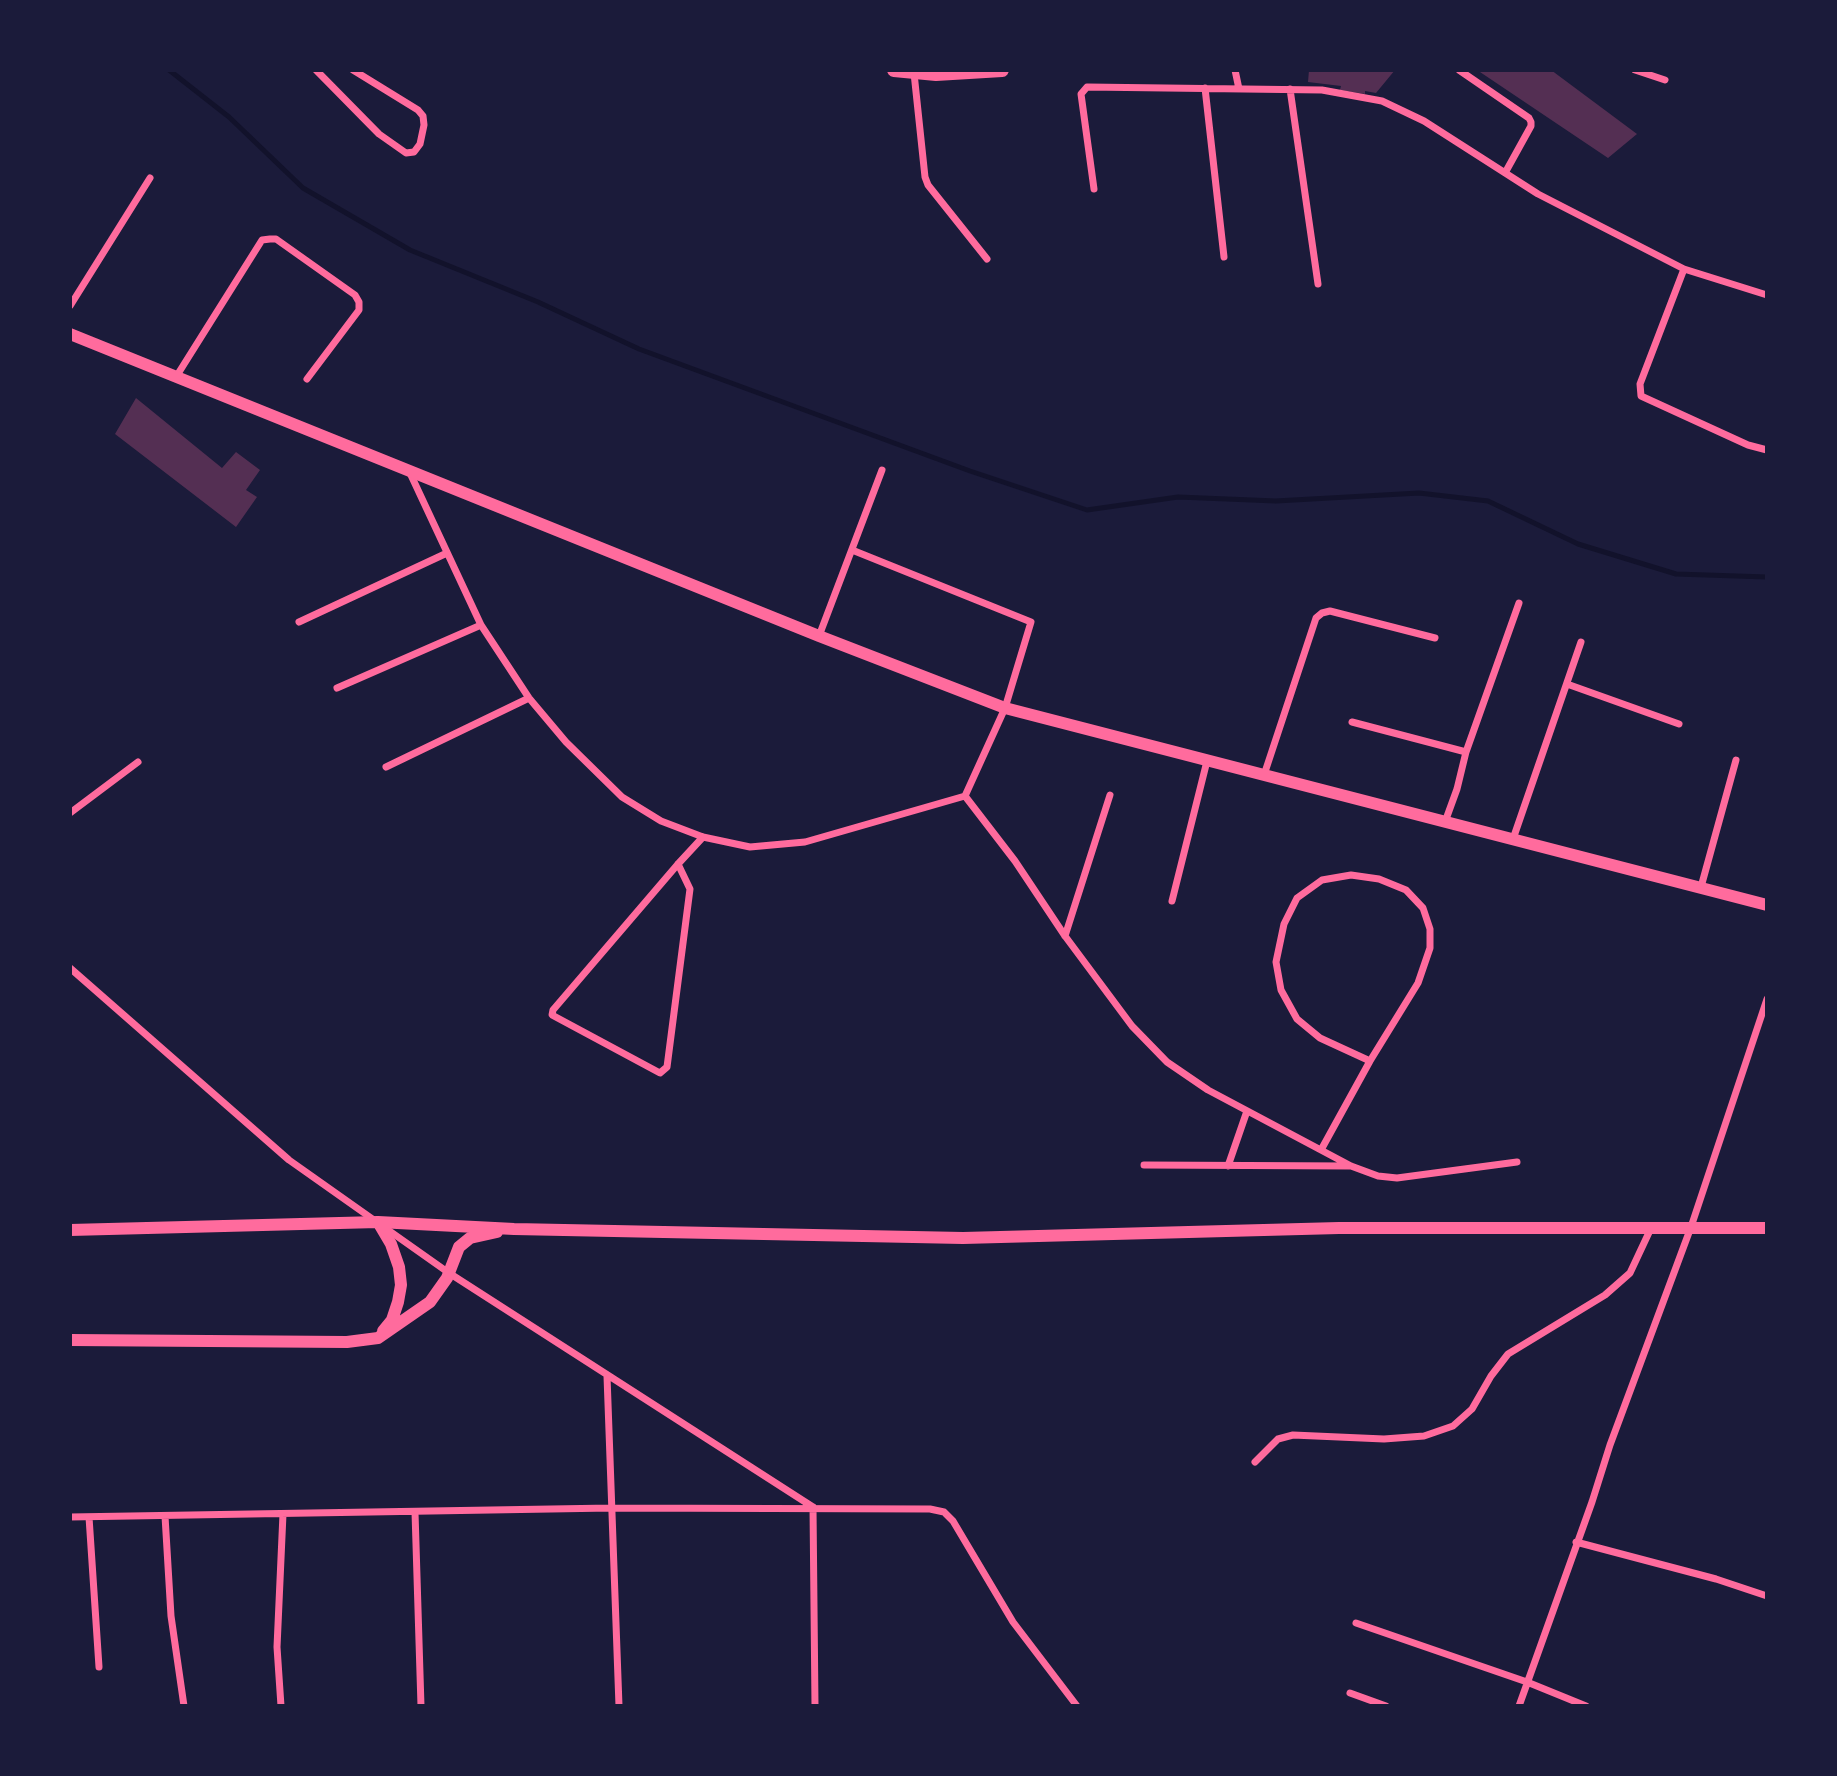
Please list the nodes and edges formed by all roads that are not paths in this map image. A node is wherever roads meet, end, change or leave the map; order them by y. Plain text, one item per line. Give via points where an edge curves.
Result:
1 (316, 70) edge
2 (354, 70) edge
3 (894, 70) edge
4 (996, 70) edge
5 (1002, 70) edge
6 (1235, 70) edge
7 (1459, 70) edge
8 (1635, 70) edge
9 (914, 72) junction
10 (1665, 80) dead end
11 (1205, 88) junction
12 (1239, 89) junction
13 (1290, 89) junction
14 (1505, 173) junction
15 (150, 178) dead end
16 (1094, 189) dead end
17 (1224, 257) dead end
18 (987, 259) dead end
19 (1684, 269) junction
20 (1318, 284) dead end
21 (70, 285) edge
22 (81, 289) junction
23 (1767, 295) edge
24 (70, 306) edge
25 (70, 334) edge
26 (176, 377) junction
27 (307, 379) dead end
28 (1767, 450) edge
29 (882, 470) dead end
30 (410, 473) junction
31 (852, 550) junction
32 (447, 553) junction
33 (1519, 603) dead end
34 (299, 622) dead end
35 (481, 625) junction
36 (819, 636) junction
37 (1435, 638) dead end
38 (1581, 642) dead end
39 (1567, 684) junction
40 (337, 688) dead end
41 (529, 698) junction
42 (1005, 708) junction
43 (1352, 722) dead end
44 (1679, 724) dead end
45 (1466, 752) junction
46 (1736, 760) dead end
47 (1207, 761) junction
48 (138, 762) dead end
49 (386, 767) dead end
50 (1264, 776) junction
51 (1110, 795) dead end
52 (965, 796) junction
53 (70, 813) edge
54 (1445, 822) junction
55 (703, 837) junction
56 (1513, 839) junction
57 (678, 864) junction
58 (1702, 887) junction
59 (1172, 901) dead end
60 (1767, 905) edge
61 (1065, 936) junction
62 (70, 968) edge
63 (1767, 999) edge
64 (1370, 1061) junction
65 (1247, 1111) junction
66 (1321, 1150) junction
67 (1517, 1162) dead end
68 (1144, 1165) dead end
69 (1228, 1166) junction
70 (1351, 1166) junction
71 (378, 1222) junction
72 (1652, 1226) junction
73 (1691, 1227) junction
74 (1767, 1228) edge
75 (514, 1229) junction
76 (70, 1230) edge
77 (449, 1273) junction
78 (378, 1338) junction
79 (70, 1340) edge
80 (607, 1376) junction
81 (1255, 1462) dead end
82 (813, 1507) junction
83 (611, 1508) junction
84 (415, 1512) junction
85 (282, 1514) junction
86 (165, 1516) junction
87 (70, 1517) edge
88 (89, 1517) junction
89 (1576, 1542) junction
90 (1767, 1596) edge
91 (1356, 1623) dead end
92 (99, 1667) dead end
93 (1527, 1682) junction
94 (1350, 1693) dead end
95 (184, 1706) edge
96 (281, 1706) edge
97 (421, 1706) edge
98 (620, 1706) edge
99 (815, 1706) edge
100 (1077, 1706) edge
101 (1386, 1706) edge
102 (1519, 1706) edge
103 (1587, 1706) edge

1 - 2 street via 379,134 406,153 414,152 420,144 423,116
3 - 9 main road
4 - 5 main road
4 - 9 main road
6 - 12 street
7 - 14 street via 1531,122
8 - 10 street
9 - 18 street via 928,185
11 - 12 street
11 - 16 street via 1083,90
11 - 17 street
12 - 13 street
13 - 14 street via 1382,101 1424,121
13 - 20 street
14 - 19 street
15 - 22 street
19 - 23 street
19 - 28 street via 1640,384 1641,396
21 - 22 street
22 - 24 street
25 - 26 street
26 - 27 street via 262,240 276,239 359,302 359,310
26 - 30 street
29 - 31 street
30 - 32 street
30 - 36 street
31 - 36 street
31 - 42 street via 1031,622
32 - 34 street
32 - 35 street
33 - 45 street
35 - 40 street
35 - 41 street
36 - 42 street
37 - 50 street via 1330,611 1322,613 1316,618
38 - 39 street
39 - 44 street
39 - 56 street
41 - 49 street
41 - 55 street via 622,797 661,821
42 - 47 street
42 - 52 street
43 - 45 street
45 - 54 street
46 - 58 street
47 - 50 street
47 - 59 street
48 - 53 street
50 - 54 street
51 - 61 street
52 - 55 street via 805,842 750,846
52 - 61 street
54 - 56 street
55 - 57 street
56 - 58 street
57 - 57 street via 690,889 667,1067 660,1073 552,1015
58 - 60 street
61 - 65 street via 1132,1026 1167,1062
62 - 71 street via 289,1160
63 - 73 street
64 - 64 street via 1418,983 1430,948 1430,929 1423,908 1406,890 1379,879 1351,875 1322,880 1297,898 1284,924 1276,962 1281,990 1297,1019 1320,1038
64 - 66 street
65 - 66 street
65 - 69 street
66 - 70 street
67 - 70 street via 1397,1178
68 - 69 street
69 - 70 street
71 - 75 street
71 - 76 street
71 - 77 street
71 - 78 street via 391,1244 401,1285 392,1320
72 - 73 street
72 - 75 street via 963,1238
72 - 81 street via 1630,1273 1605,1295 1508,1354 1472,1409 1453,1426 1424,1436 1384,1439 1293,1435 1278,1439
73 - 74 street
73 - 89 street
75 - 77 street via 470,1238 459,1247
77 - 78 street via 430,1302
77 - 80 street
78 - 79 street via 347,1342
80 - 82 street
80 - 83 street
82 - 83 street
82 - 99 street
82 - 100 street via 944,1512 1013,1622
83 - 84 street
83 - 98 street
84 - 85 street
84 - 97 street
85 - 86 street
85 - 96 street via 277,1647
86 - 88 street
86 - 95 street via 171,1616
87 - 88 street
88 - 92 street
89 - 90 street
89 - 93 street
91 - 93 street
93 - 102 street
93 - 103 street
94 - 101 street

